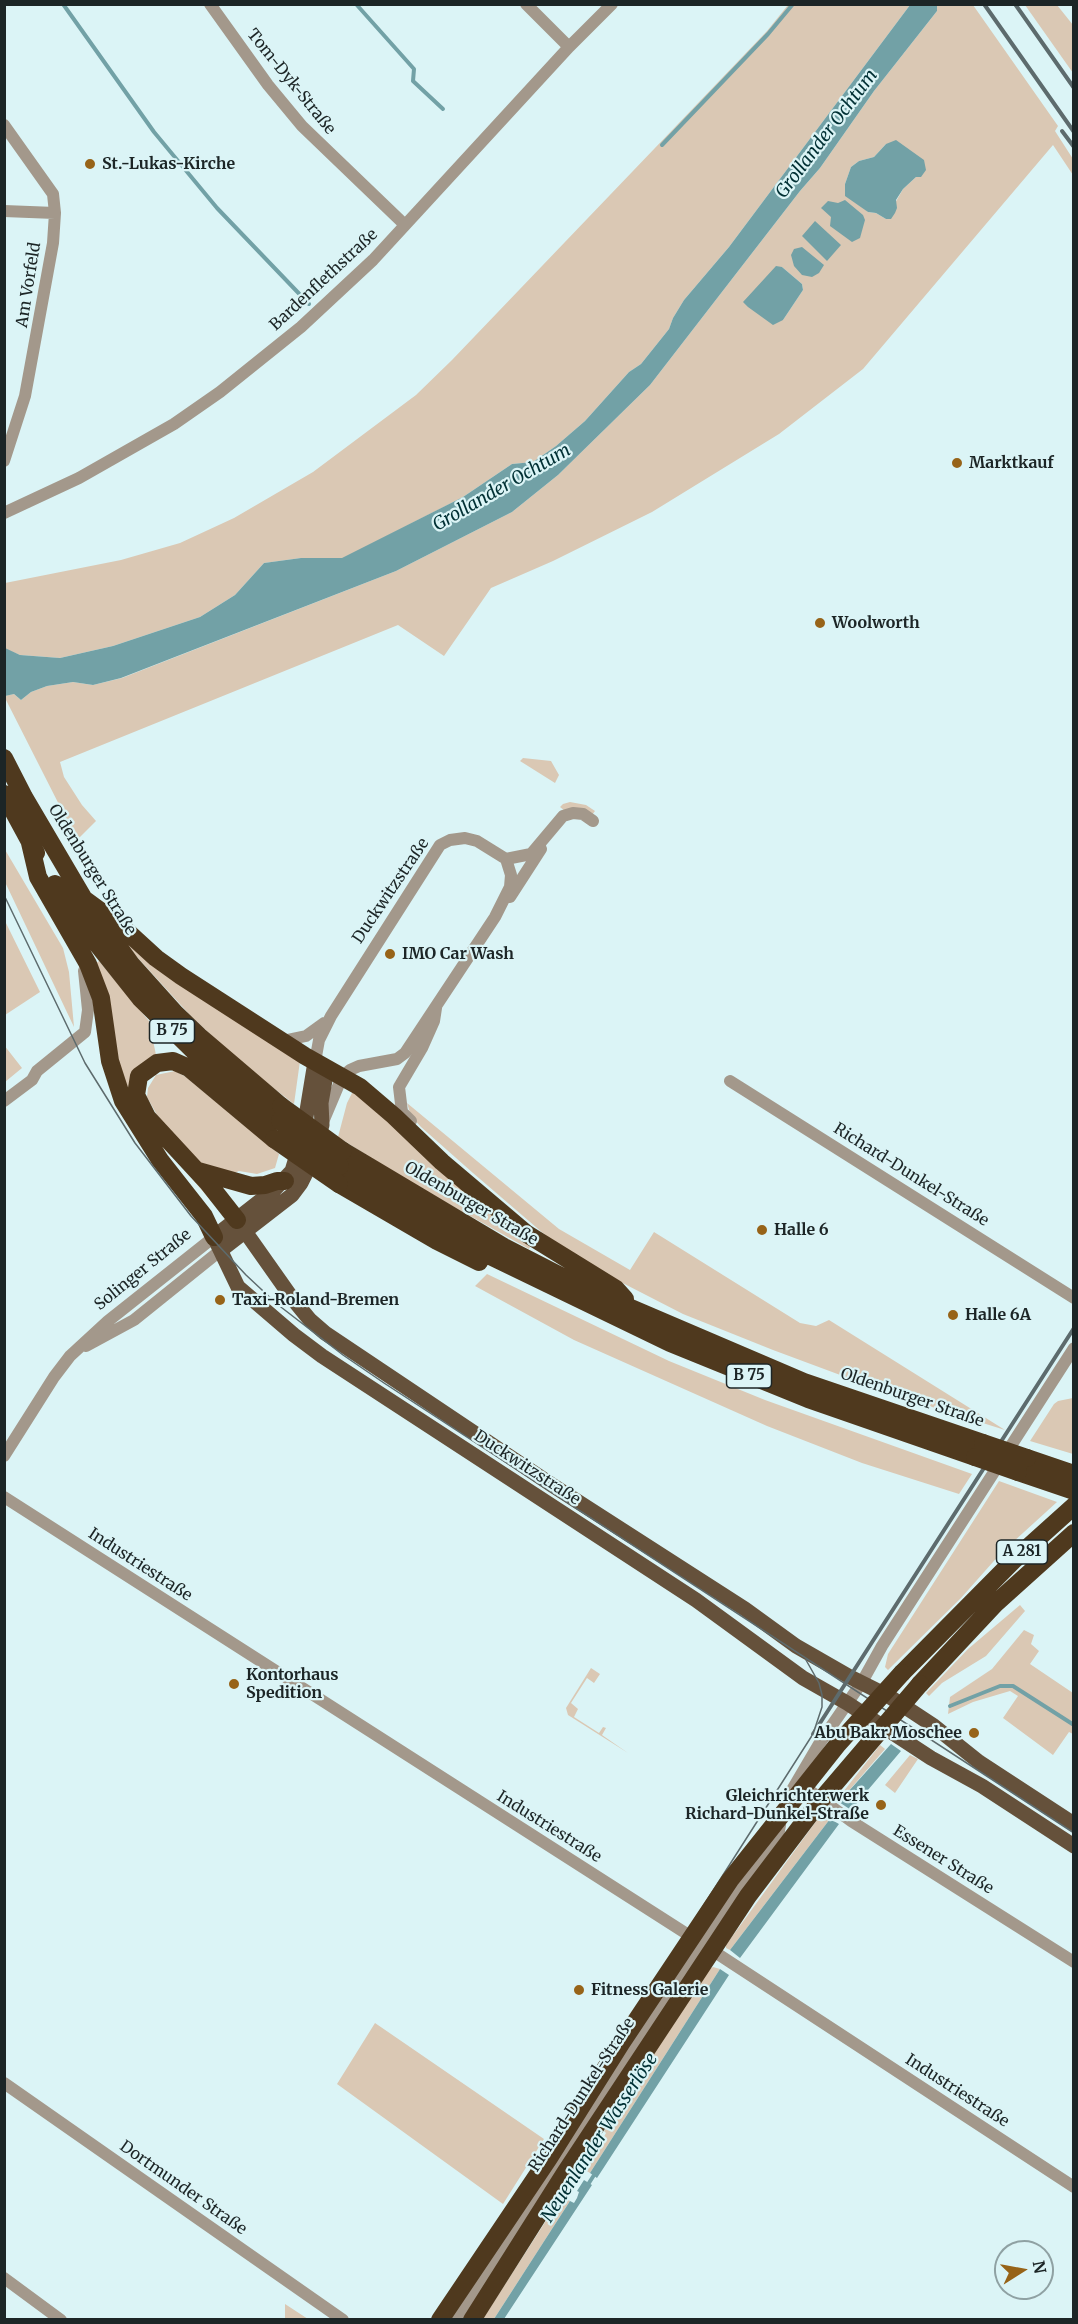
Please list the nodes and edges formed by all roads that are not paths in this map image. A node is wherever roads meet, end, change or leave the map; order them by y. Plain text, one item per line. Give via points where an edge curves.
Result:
1 (210, 4) edge
2 (526, 4) edge
3 (612, 4) edge
4 (569, 47) junction
5 (4, 125) edge
6 (4, 211) edge
7 (55, 213) junction
8 (405, 225) junction
9 (4, 461) edge
10 (4, 513) edge
11 (4, 758) edge
12 (4, 794) edge
13 (593, 821) dead end
14 (546, 837) junction
15 (30, 843) junction
16 (506, 859) junction
17 (84, 899) junction
18 (495, 917) junction
19 (88, 964) junction
20 (436, 1007) junction
21 (331, 1016) junction
22 (282, 1041) junction
23 (328, 1069) junction
24 (730, 1081) dead end
25 (4, 1101) edge
26 (281, 1113) junction
27 (442, 1162) junction
28 (340, 1167) junction
29 (197, 1171) junction
30 (285, 1181) junction
31 (241, 1226) junction
32 (217, 1243) junction
33 (1074, 1298) edge
34 (637, 1312) junction
35 (1074, 1348) edge
36 (979, 1450) junction
37 (4, 1456) edge
38 (1070, 1484) edge
39 (4, 1497) edge
40 (1074, 1506) edge
41 (1074, 1533) edge
42 (862, 1682) junction
43 (847, 1703) junction
44 (797, 1781) junction
45 (1074, 1824) edge
46 (1074, 1846) edge
47 (701, 1943) junction
48 (1074, 1962) edge
49 (4, 2084) edge
50 (1074, 2187) edge
51 (4, 2278) edge
52 (61, 2319) edge
53 (343, 2319) edge
54 (440, 2319) edge
55 (455, 2319) edge
56 (472, 2319) edge

1 - 8 street, Tom-Dyk-Straße via 302,126
2 - 4 street
3 - 4 street, Bardenflethstraße
4 - 8 street, Bardenflethstraße
5 - 7 street, Am Vorfeld via 53,194
6 - 7 street
7 - 9 street, Am Vorfeld via 25,396
8 - 10 street, Bardenflethstraße via 323,307 220,392 127,452
11 - 17 highway, Oldenburger Straße / B 75
12 - 15 highway, Oldenburger Straße / B 75
13 - 14 street via 583,814 563,816
14 - 16 street via 531,854
14 - 18 street
15 - 19 highway via 38,877
15 - 26 highway, Oldenburger Straße / B 75 via 64,900 140,998 196,1053
16 - 18 street via 510,887
16 - 21 street, Duckwitzstraße via 465,838 440,845
17 - 22 highway via 156,958
17 - 26 highway, Oldenburger Straße / B 75 via 131,964 175,1013
18 - 20 street
19 - 25 street via 84,971 88,1010 85,1032
19 - 32 highway via 101,998 110,1061 123,1101 160,1160 204,1216
20 - 23 street via 397,1059
20 - 27 street via 422,1048 399,1087 402,1112 434,1144
21 - 22 street, Duckwitzstraße via 306,1036
21 - 23 street, Duckwitzstraße via 319,1040
22 - 23 highway
23 - 27 highway via 360,1087
23 - 30 main road, Duckwitzstraße
23 - 31 main road, Duckwitzstraße via 321,1103 322,1125 301,1183 292,1195
24 - 33 street, Richard-Dunkel-Straße
26 - 28 highway, Oldenburger Straße / B 75, bridge
27 - 34 highway via 527,1234 616,1289
28 - 29 highway, bridge via 274,1139 189,1068 172,1061 157,1063 139,1076 139,1106
28 - 34 highway, Oldenburger Straße / B 75
28 - 36 highway, Oldenburger Straße / B 75 via 437,1241 492,1268 530,1276 670,1343 855,1416
29 - 30 highway via 251,1186
29 - 31 highway
30 - 31 main road, Duckwitzstraße
31 - 32 main road, Solinger Straße
31 - 42 main road, Duckwitzstraße via 292,1298 325,1333 796,1646
32 - 37 street, Solinger Straße via 108,1321 74,1353
32 - 43 main road, Duckwitzstraße via 238,1287 322,1356 670,1583 802,1678
34 - 36 highway, Oldenburger Straße / B 75
35 - 42 street
36 - 38 highway, Oldenburger Straße / B 75, bridge
39 - 47 street, Industriestraße
40 - 54 highway, A 281, bridge via 1015,1559 902,1673 838,1744 730,1880
41 - 56 highway, A 281, bridge via 995,1604 820,1801 748,1896
42 - 43 street
42 - 45 main road, Duckwitzstraße via 906,1707 979,1762
43 - 44 street, Richard-Dunkel-Straße
43 - 46 main road, Duckwitzstraße
44 - 47 street, Richard-Dunkel-Straße via 783,1805 779,1831
44 - 48 street, Essener Straße via 870,1833
47 - 50 street, Industriestraße
47 - 55 street, Richard-Dunkel-Straße
49 - 53 street, Dortmunder Straße
51 - 52 street

